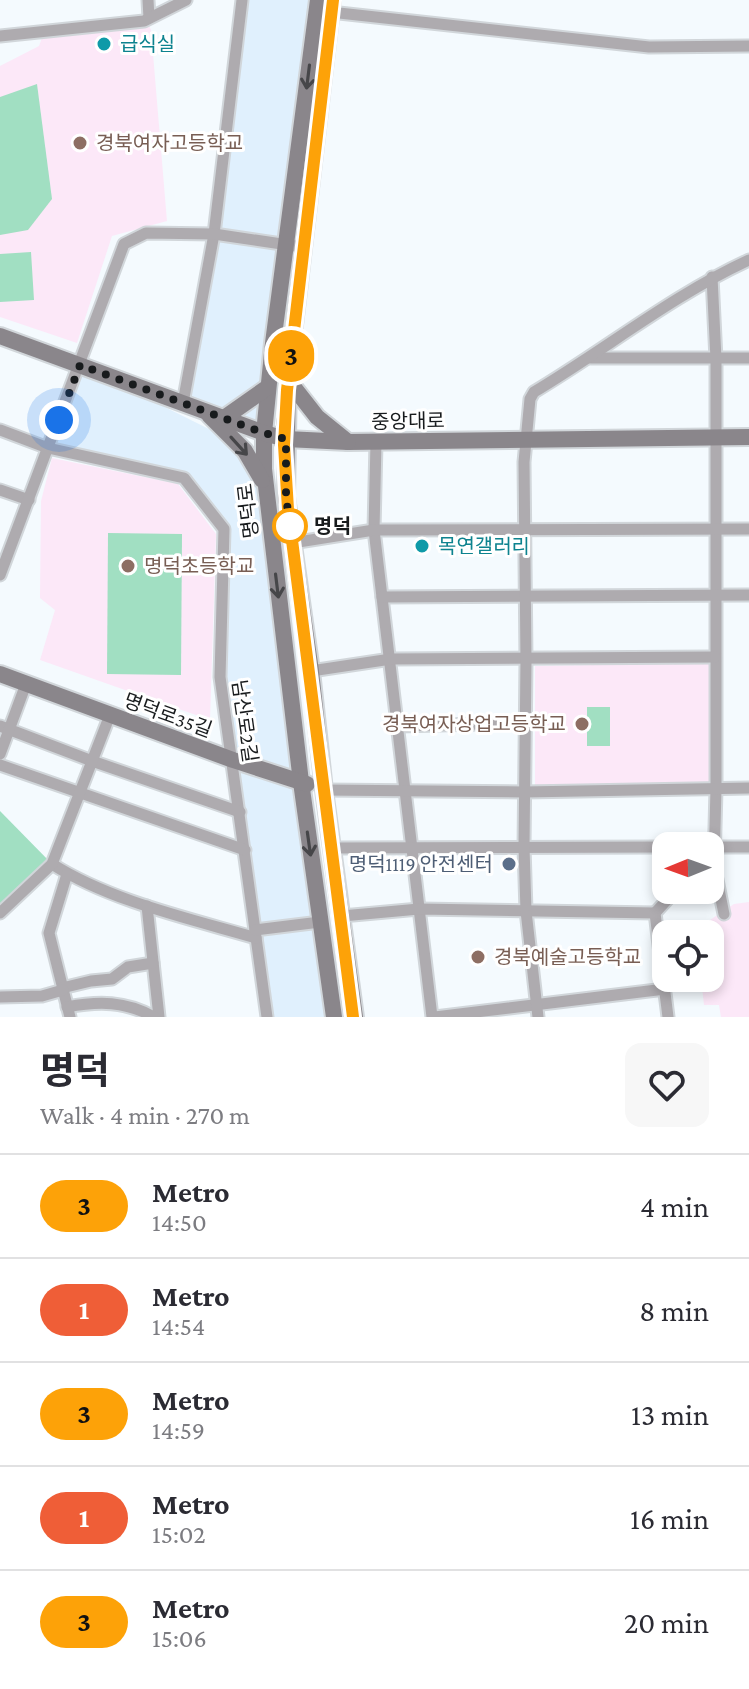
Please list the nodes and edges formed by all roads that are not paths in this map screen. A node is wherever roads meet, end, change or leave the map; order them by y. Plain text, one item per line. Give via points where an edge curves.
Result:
1 (148, 0) edge
2 (186, 0) edge
3 (242, 0) edge
4 (318, 0) edge
5 (331, 6) edge
6 (149, 18) junction
7 (0, 36) edge
8 (749, 46) edge
9 (214, 234) junction
10 (294, 246) junction
11 (749, 260) edge
12 (712, 277) junction
13 (0, 336) edge
14 (591, 358) junction
15 (749, 358) edge
16 (716, 359) junction
17 (80, 365) junction
18 (288, 380) junction
19 (268, 387) junction
20 (183, 403) junction
21 (205, 411) junction
22 (224, 418) junction
23 (0, 430) edge
24 (264, 433) junction
25 (716, 437) junction
26 (749, 437) edge
27 (286, 439) junction
28 (526, 440) junction
29 (348, 442) junction
30 (376, 442) junction
31 (48, 448) junction
32 (266, 487) junction
33 (0, 490) edge
34 (29, 500) junction
35 (525, 529) junction
36 (716, 529) junction
37 (749, 529) edge
38 (374, 530) junction
39 (292, 543) junction
40 (5, 547) edge
41 (0, 575) edge
42 (715, 594) junction
43 (525, 595) junction
44 (749, 595) edge
45 (382, 597) junction
46 (715, 657) junction
47 (391, 659) junction
48 (526, 660) junction
49 (311, 671) junction
50 (0, 674) edge
51 (26, 684) junction
52 (110, 715) junction
53 (524, 723) junction
54 (398, 726) junction
55 (4, 728) edge
56 (0, 754) edge
57 (233, 760) junction
58 (92, 761) junction
59 (0, 765) edge
60 (301, 782) junction
61 (749, 788) edge
62 (716, 789) junction
63 (324, 790) junction
64 (406, 790) junction
65 (524, 792) junction
66 (80, 794) junction
67 (240, 812) junction
68 (712, 832) edge
69 (413, 847) junction
70 (524, 847) junction
71 (652, 847) edge
72 (749, 847) edge
73 (333, 848) junction
74 (724, 848) edge
75 (245, 850) junction
76 (52, 864) junction
77 (67, 874) junction
78 (663, 904) edge
79 (722, 904) edge
80 (147, 906) junction
81 (419, 909) junction
82 (526, 911) junction
83 (0, 913) edge
84 (655, 913) junction
85 (724, 914) dead end
86 (342, 916) junction
87 (656, 920) edge
88 (320, 922) junction
89 (255, 934) junction
90 (153, 963) junction
91 (63, 989) junction
92 (652, 991) edge
93 (665, 992) edge
94 (0, 997) edge
95 (537, 1011) edge
96 (68, 1012) edge
97 (484, 1014) edge
98 (156, 1017) edge
99 (267, 1017) edge
100 (334, 1017) edge
101 (355, 1017) edge
102 (434, 1017) edge
103 (668, 1017) edge

1 - 6 street
2 - 6 street
3 - 9 street
4 -> 10 main road, 명덕로
5 - 8 street via 649,47
5 - 10 main road, 명덕로
6 - 7 street
9 - 10 street
9 - 17 street via 146,233 124,244
9 - 20 street
10 - 18 main road, 명덕로
10 - 19 main road, 명덕로
11 - 12 street
12 - 14 street
12 - 16 street
13 - 17 main road, 중앙대로
14 - 16 street
14 - 28 street via 534,392
15 - 16 street
16 - 25 street
17 - 20 main road, 중앙대로
17 - 31 street
18 - 27 main road, 명덕로
18 - 29 main road via 317,417
19 - 22 main road
19 - 24 main road, 명덕로
20 - 21 main road, 중앙대로
21 - 22 main road, 중앙대로
21 -> 32 main road via 245,451
22 - 24 main road, 중앙대로
23 - 31 street, 남산로2길
24 - 27 main road, 중앙대로
24 - 32 main road, 명덕로
25 - 26 main road, 중앙대로
25 - 28 main road, 중앙대로
25 - 36 street
27 - 29 main road, 중앙대로
27 - 39 main road, 명덕로
28 - 30 main road, 중앙대로
28 - 35 street
29 - 30 main road, 중앙대로
30 - 38 street
31 - 34 street
31 - 57 street, 남산로2길 via 184,478 224,529 220,677
32 -> 60 main road, 명덕로
33 - 34 street
34 - 40 street
35 - 36 street
35 - 38 street
35 - 43 street
36 - 37 street
36 - 42 street
38 - 39 street
38 - 45 street
39 - 49 main road, 명덕로
40 - 41 street
42 - 43 street
42 - 44 street
42 - 46 street
43 - 45 street
43 - 48 street
45 - 47 street
46 - 48 street
46 - 62 street
47 - 48 street
47 - 49 street
47 - 54 street
48 - 53 street
49 - 63 main road, 명덕로
50 - 51 main road, 명덕로35길
51 - 52 main road, 명덕로35길
51 - 55 street
52 - 57 main road, 명덕로35길
52 - 58 street
53 - 54 street
53 - 65 street
54 - 64 street
55 - 56 street
55 - 58 street
57 - 60 main road, 명덕로35길
57 - 67 street, 남산로2길
58 - 66 street
58 - 67 street
59 - 66 street
60 - 63 main road, 명덕로35길
60 -> 88 main road, 명덕로
61 - 62 street
62 - 65 street
62 - 68 street
63 - 64 street
63 - 73 main road, 명덕로
64 - 65 street
64 - 69 street
65 - 70 street
66 - 75 street
66 - 76 street
67 - 75 street, 남산로2길
69 - 70 street
69 - 73 street
69 - 81 street
70 - 71 street
70 - 82 street
72 - 74 street
73 - 86 main road, 명덕로
75 - 89 street, 남산로2길
76 - 77 street
76 - 83 street
77 - 80 street
77 - 91 street via 49,933
78 - 84 street
79 - 85 street
80 - 89 street
80 - 90 street
81 - 82 street
81 - 86 street
81 - 102 street
82 - 84 street
82 - 95 street
84 - 87 street
86 - 101 main road, 명덕로
88 - 89 street
88 - 100 main road, 명덕로
89 - 99 street, 남산로2길
90 - 91 street
90 - 98 street
91 - 94 street via 42,996
91 - 96 street
92 - 95 street
93 - 103 street
95 - 97 street
96 - 98 street via 100,1002
97 - 102 street

